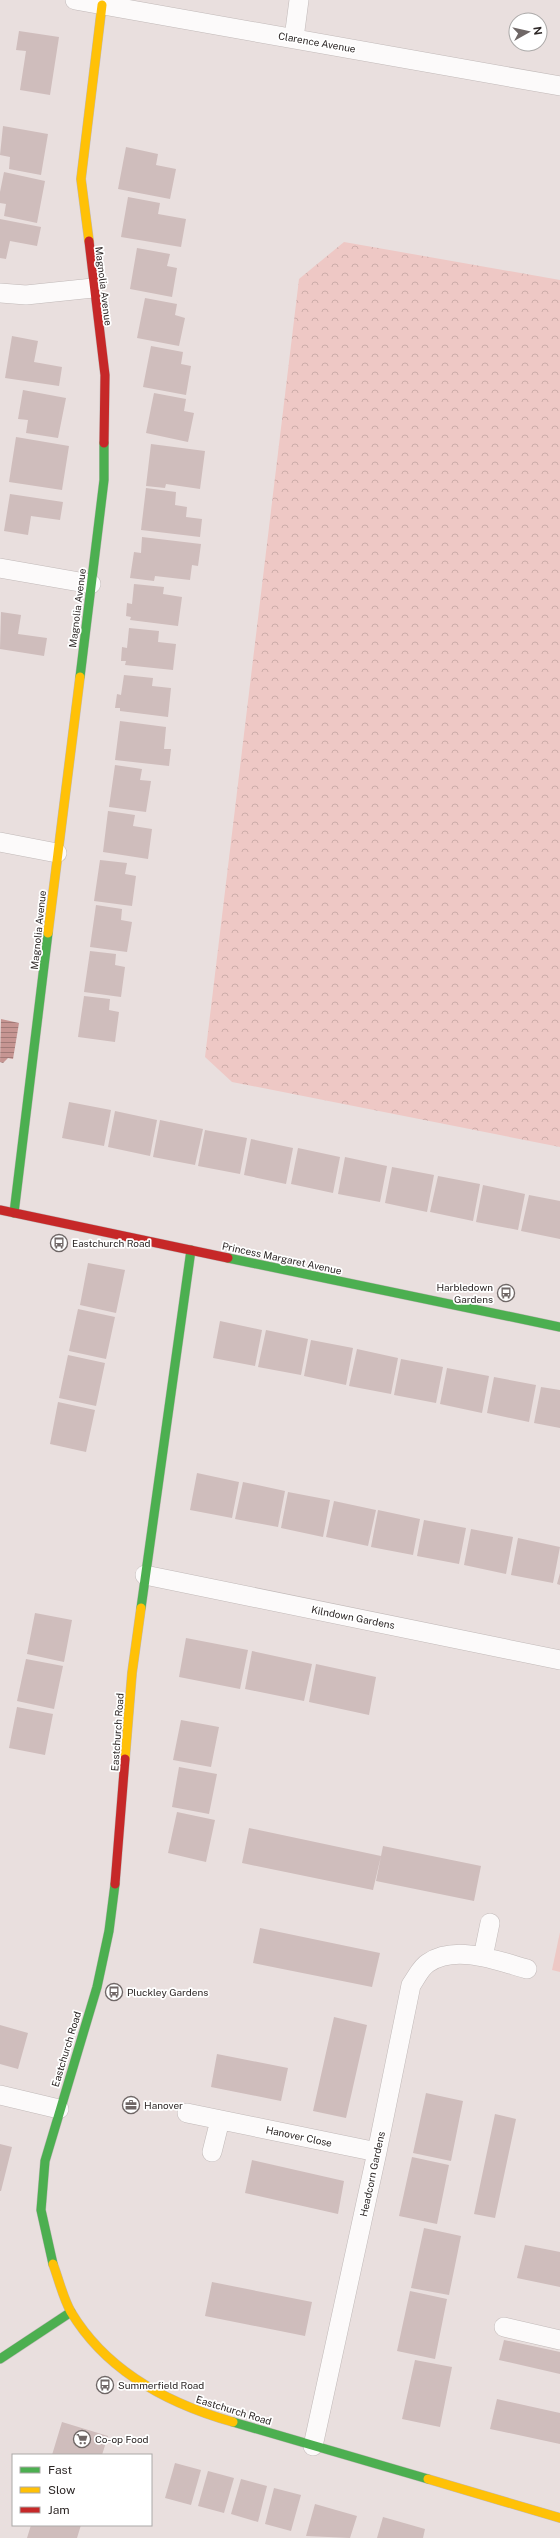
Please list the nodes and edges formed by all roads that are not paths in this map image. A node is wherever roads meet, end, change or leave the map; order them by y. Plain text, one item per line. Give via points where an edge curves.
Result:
1 (75, 0) edge
2 (298, 0) edge
3 (102, 5) junction
4 (294, 38) junction
5 (560, 86) edge
6 (93, 288) junction
7 (0, 293) edge
8 (0, 568) edge
9 (91, 584) junction
10 (0, 842) edge
11 (57, 853) junction
12 (0, 1210) edge
13 (14, 1213) junction
14 (191, 1250) junction
15 (560, 1327) edge
16 (145, 1575) junction
17 (560, 1660) edge
18 (490, 1923) dead end
19 (483, 1957) junction
20 (527, 1970) dead end
21 (0, 2095) edge
22 (59, 2109) junction
23 (187, 2113) dead end
24 (220, 2120) junction
25 (212, 2152) dead end
26 (377, 2152) junction
27 (72, 2312) junction
28 (504, 2327) dead end
29 (560, 2340) edge
30 (0, 2359) edge
31 (313, 2446) junction
32 (560, 2518) edge

1 - 3 street, Clarence Avenue
2 - 4 street
3 - 4 street, Clarence Avenue
3 - 6 street, Magnolia Avenue via 81,179
4 - 5 street, Clarence Avenue
6 - 7 street via 26,295
6 - 9 street, Magnolia Avenue via 105,375 106,432 104,480
8 - 9 street
9 - 11 street, Magnolia Avenue
10 - 11 street
11 - 13 street, Magnolia Avenue
12 - 13 street, Princess Margaret Avenue
13 - 14 street, Princess Margaret Avenue
14 - 15 street, Princess Margaret Avenue
14 - 16 street, Eastchurch Road
16 - 17 street, Kilndown Gardens
16 - 22 street, Eastchurch Road via 132,1673 118,1856 109,1931 97,1987
18 - 19 street
19 - 20 street, Headcorn Gardens
19 - 26 street, Headcorn Gardens via 441,1955 426,1964 411,1984
21 - 22 street
22 - 27 street, Eastchurch Road via 46,2161 41,2210 51,2260
23 - 24 street, Hanover Close
24 - 25 street
24 - 26 street, Hanover Close
26 - 31 street, Headcorn Gardens
27 - 30 street
27 - 31 street, Eastchurch Road via 99,2348 129,2376 167,2398 200,2413
28 - 29 street
31 - 32 street, Eastchurch Road

